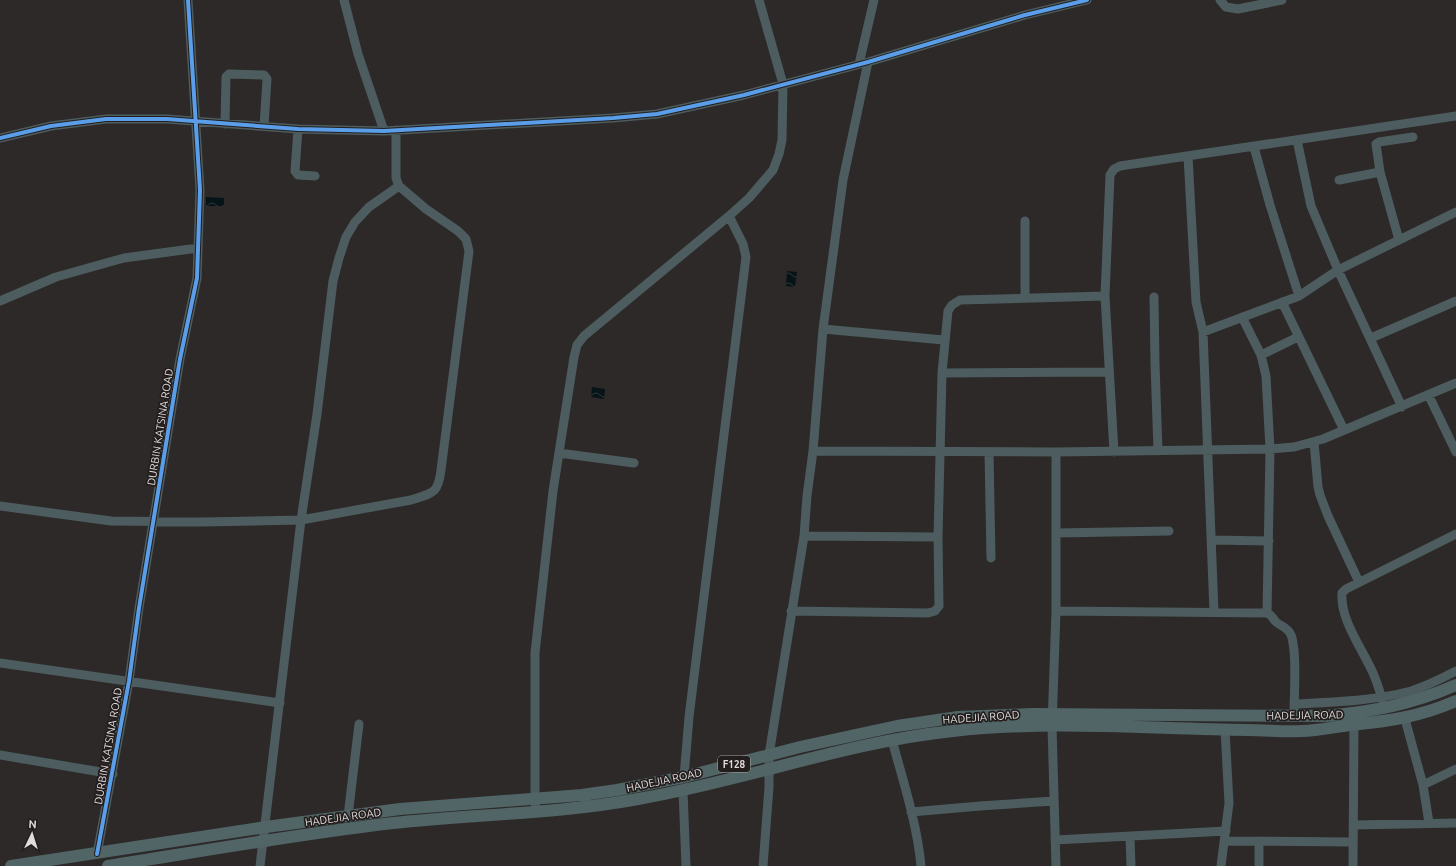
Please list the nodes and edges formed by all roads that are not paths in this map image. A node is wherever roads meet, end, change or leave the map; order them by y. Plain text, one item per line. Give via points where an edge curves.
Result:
1 (188, 0) edge
2 (344, 0) edge
3 (759, 0) edge
4 (874, 0) edge
5 (1087, 0) edge
6 (1220, 0) edge
7 (1282, 0) edge
8 (863, 63) junction
9 (783, 84) junction
10 (1456, 116) edge
11 (196, 122) junction
12 (225, 124) junction
13 (264, 126) junction
14 (298, 128) junction
15 (396, 130) junction
16 (384, 131) junction
17 (1413, 137) dead end
18 (0, 138) edge
19 (1297, 140) junction
20 (1254, 147) junction
21 (1188, 156) junction
22 (1380, 172) junction
23 (315, 176) dead end
24 (1339, 180) dead end
25 (399, 186) junction
26 (1456, 212) edge
27 (729, 216) junction
28 (1025, 221) dead end
29 (1399, 240) junction
30 (198, 248) junction
31 (1338, 270) junction
32 (1105, 296) junction
33 (1299, 296) junction
34 (1154, 297) dead end
35 (1025, 298) junction
36 (0, 301) edge
37 (1456, 301) edge
38 (1282, 302) junction
39 (1242, 317) junction
40 (823, 329) junction
41 (1203, 332) junction
42 (1298, 337) junction
43 (1371, 338) junction
44 (944, 340) junction
45 (1262, 355) junction
46 (1110, 372) junction
47 (942, 373) junction
48 (1456, 383) edge
49 (1429, 396) junction
50 (1402, 407) junction
51 (1344, 430) junction
52 (1314, 442) junction
53 (1270, 449) junction
54 (1207, 450) junction
55 (813, 451) junction
56 (1158, 451) junction
57 (941, 452) junction
58 (989, 452) junction
59 (1056, 452) junction
60 (1114, 452) junction
61 (1456, 452) edge
62 (559, 453) junction
63 (634, 463) dead end
64 (0, 506) edge
65 (301, 520) junction
66 (154, 522) junction
67 (1168, 531) dead end
68 (1056, 532) junction
69 (1456, 534) edge
70 (804, 536) junction
71 (938, 537) junction
72 (1212, 540) junction
73 (1269, 542) junction
74 (991, 558) dead end
75 (1359, 582) junction
76 (792, 611) junction
77 (1056, 611) junction
78 (1214, 612) junction
79 (1267, 613) junction
80 (0, 663) edge
81 (1456, 671) edge
82 (129, 681) junction
83 (1456, 685) edge
84 (1456, 701) edge
85 (1383, 702) junction
86 (280, 703) junction
87 (1297, 712) junction
88 (1053, 714) junction
89 (1405, 719) junction
90 (359, 724) dead end
91 (1354, 725) junction
92 (1052, 726) junction
93 (1225, 730) junction
94 (1304, 731) junction
95 (892, 740) junction
96 (0, 755) edge
97 (769, 755) junction
98 (1456, 768) edge
99 (769, 769) junction
100 (113, 774) junction
101 (684, 777) junction
102 (1423, 785) junction
103 (683, 790) junction
104 (535, 798) junction
105 (1054, 801) junction
106 (536, 812) junction
107 (911, 812) junction
108 (348, 816) junction
109 (1429, 823) junction
110 (1456, 823) edge
111 (1353, 825) junction
112 (266, 827) junction
113 (1226, 831) junction
114 (1130, 837) junction
115 (1055, 840) junction
116 (1225, 841) junction
117 (264, 842) junction
118 (1259, 842) junction
119 (1354, 842) junction
120 (97, 854) junction
121 (11, 866) edge
122 (108, 866) edge
123 (260, 866) edge
124 (686, 866) edge
125 (763, 866) edge
126 (921, 866) edge
127 (1056, 866) edge
128 (1131, 866) edge
129 (1221, 866) edge
130 (1259, 866) edge
131 (1353, 866) edge

1 - 11 street, DURBIN KATSINA ROAD
2 - 16 street via 358,54
3 - 9 street
4 - 8 street
5 - 8 street via 1025,15
6 - 7 street via 1226,7 1238,9
8 - 9 street
8 - 40 street via 843,180
9 - 15 street via 657,114
9 - 27 street via 783,124 779,154 772,170 749,198
10 - 19 street
11 - 12 street
11 - 18 street via 167,119 106,119 51,126
11 - 30 street, DURBIN KATSINA ROAD via 200,190
12 - 13 street
12 - 13 street via 226,77 229,74 264,75 267,79
13 - 14 street
14 - 16 street
14 - 23 street via 296,171 298,175
15 - 16 street
15 - 25 street via 396,178
17 - 22 street via 1376,144
19 - 20 street
19 - 31 street via 1311,206
20 - 21 street
20 - 33 street
21 - 32 street via 1120,166 1110,175
21 - 41 street via 1196,302
22 - 24 street
22 - 29 street
25 - 65 street via 369,207 355,222 346,237 339,258 333,281
25 - 65 street via 458,231 466,239 468,251 439,484 435,491 411,500
26 - 29 street
27 - 62 street via 584,336 577,345
27 - 101 street via 743,244 746,257 689,717
28 - 35 street
29 - 31 street
30 - 36 street via 124,258 56,276
30 - 66 street, DURBIN KATSINA ROAD via 197,278 180,359
31 - 33 street
31 - 43 street
32 - 35 street
32 - 46 street
33 - 38 street
34 - 56 street
35 - 44 street via 960,300 948,311
37 - 43 street
38 - 39 street
38 - 42 street
39 - 41 street
39 - 45 street
40 - 44 street
40 - 55 street
41 - 54 street
42 - 45 street
42 - 51 street
43 - 50 street
44 - 47 street
45 - 53 street via 1266,376
46 - 47 street
46 - 60 street
47 - 57 street
48 - 49 street
49 - 50 street
49 - 61 street
50 - 51 street
51 - 52 street
52 - 53 street
52 - 75 street via 1320,495
53 - 54 street
53 - 73 street
54 - 56 street
54 - 72 street
55 - 57 street
55 - 70 street
56 - 60 street
57 - 58 street
57 - 71 street
58 - 59 street
58 - 74 street
59 - 60 street
59 - 68 street
62 - 63 street
62 - 104 street via 535,653
64 - 66 street via 111,521
65 - 66 street
65 - 86 street
66 - 82 street, DURBIN KATSINA ROAD
67 - 68 street
68 - 77 street
69 - 75 street
70 - 71 street
70 - 76 street
71 - 76 street via 939,606 935,611
72 - 73 street
72 - 78 street
73 - 79 street
75 - 85 street via 1346,588 1341,601 1360,650 1372,670
76 - 97 street
77 - 78 street
77 - 88 street
78 - 79 street
79 - 87 street via 1291,634
80 - 82 street
81 - 85 street
82 - 86 street
82 - 100 street, DURBIN KATSINA ROAD
83 - 85 main road, HADEJIA ROAD / F128 via 1422,699
84 - 89 main road, HADEJIA ROAD / F128 via 1437,710
85 - 87 main road, HADEJIA ROAD / F128 via 1348,714
86 - 112 street
87 - 88 main road, HADEJIA ROAD / F128
87 - 94 main road
88 - 92 street
88 - 97 main road, HADEJIA ROAD / F128 via 1007,714 897,726
89 - 91 main road, HADEJIA ROAD / F128
89 - 102 street
90 - 108 street
91 - 94 main road, HADEJIA ROAD / F128
91 - 111 street
92 - 93 main road, HADEJIA ROAD / F128
92 - 95 main road, HADEJIA ROAD / F128 via 988,727
92 - 105 street
93 - 94 main road, HADEJIA ROAD / F128
93 - 113 street via 1229,803
95 - 99 main road, HADEJIA ROAD / F128
95 - 107 street
96 - 100 street
97 - 99 street
97 - 101 main road, HADEJIA ROAD / F128
98 - 102 street
99 - 103 main road, HADEJIA ROAD / F128
99 - 125 street
100 - 120 street, DURBIN KATSINA ROAD
101 - 104 main road, HADEJIA ROAD / F128 via 582,795
102 - 109 street
103 - 106 main road, HADEJIA ROAD / F128 via 610,804
103 - 124 street
104 - 106 street
104 - 108 main road, HADEJIA ROAD / F128
105 - 107 street
105 - 115 street
106 - 117 main road, HADEJIA ROAD / F128 via 397,823
107 - 126 street
108 - 112 main road, HADEJIA ROAD / F128
109 - 110 street
109 - 111 street
111 - 119 street
112 - 117 street
112 - 120 main road, HADEJIA ROAD / F128
113 - 114 street
113 - 116 street
114 - 115 street
114 - 128 street
115 - 127 street
116 - 118 street
116 - 129 street
117 - 122 main road, HADEJIA ROAD / F128
117 - 123 street
118 - 119 street
118 - 130 street
119 - 131 street
120 - 121 main road, HADEJIA ROAD / F128

